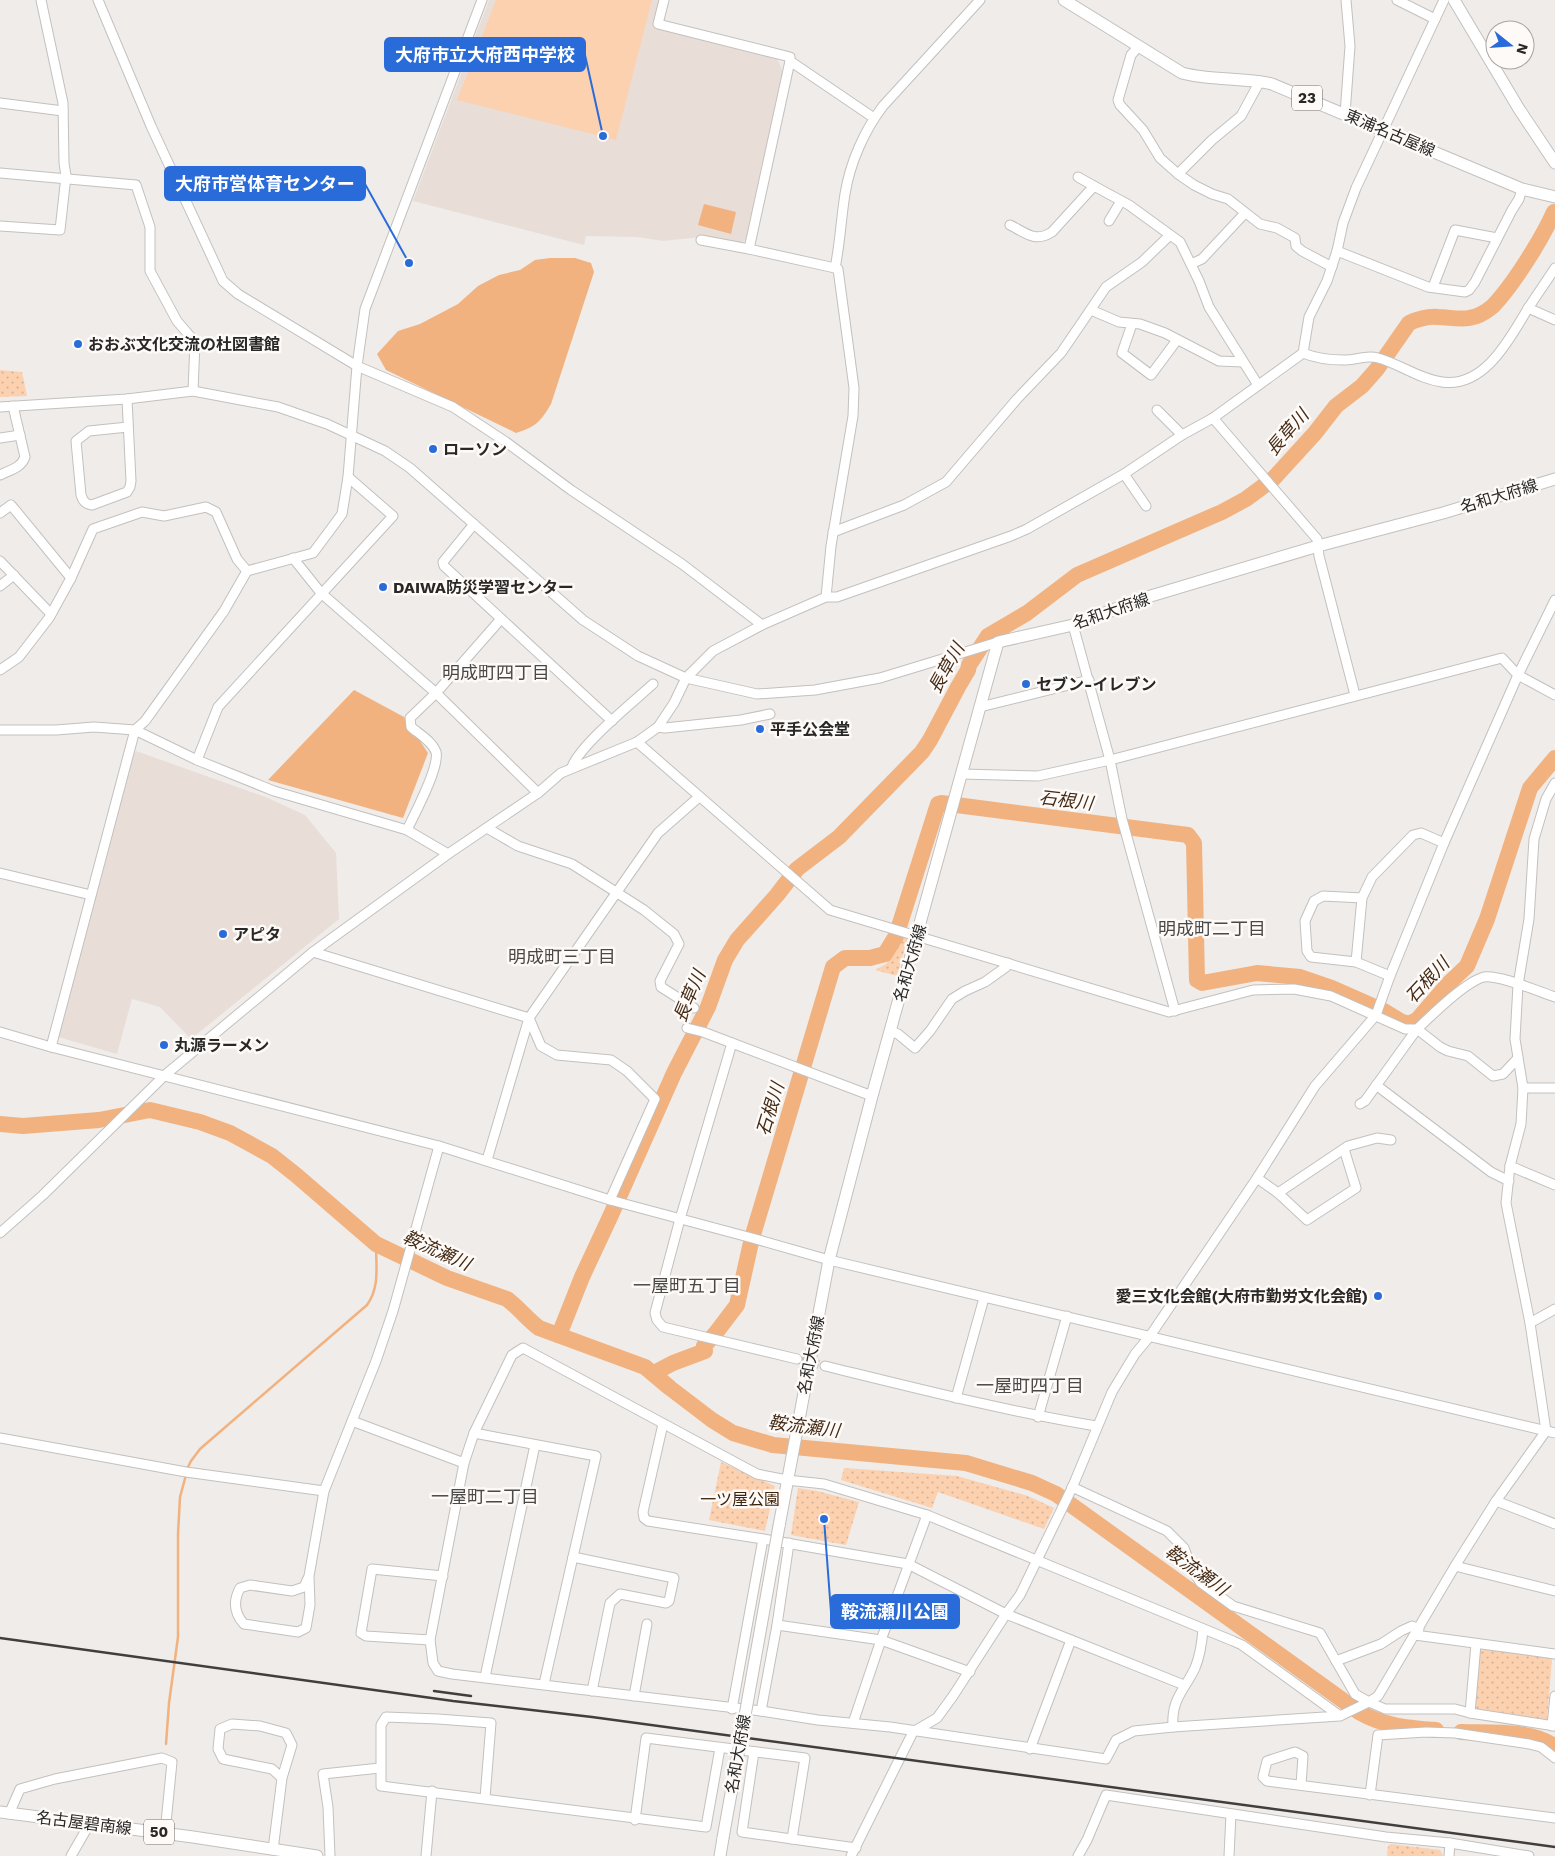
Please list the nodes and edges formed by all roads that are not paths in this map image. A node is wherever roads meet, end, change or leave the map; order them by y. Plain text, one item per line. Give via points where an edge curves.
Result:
1 (41, 0) edge
2 (98, 0) edge
3 (482, 0) edge
4 (664, 0) edge
5 (980, 0) edge
6 (1064, 0) edge
7 (1346, 0) edge
8 (1397, 0) edge
9 (1444, 0) edge
10 (1454, 0) edge
11 (1435, 19) junction
12 (1139, 46) junction
13 (790, 61) junction
14 (1260, 81) junction
15 (0, 104) edge
16 (63, 111) junction
17 (1345, 114) junction
18 (874, 118) junction
19 (1382, 130) junction
20 (1555, 163) edge
21 (0, 173) edge
22 (1178, 174) junction
23 (1078, 177) dead end
24 (66, 178) junction
25 (1094, 186) junction
26 (1522, 189) junction
27 (1555, 197) edge
28 (1121, 201) junction
29 (1245, 213) junction
30 (1109, 221) dead end
31 (1010, 225) dead end
32 (0, 226) edge
33 (1168, 237) dead end
34 (1497, 238) junction
35 (701, 240) dead end
36 (749, 249) junction
37 (1337, 251) junction
38 (1191, 264) junction
39 (1332, 267) junction
40 (835, 268) junction
41 (1555, 268) edge
42 (1433, 288) junction
43 (1528, 308) junction
44 (1091, 310) junction
45 (1555, 320) edge
46 (1132, 324) junction
47 (1177, 340) junction
48 (1303, 353) junction
49 (1243, 362) junction
50 (358, 366) junction
51 (1258, 385) junction
52 (193, 392) junction
53 (127, 399) junction
54 (14, 406) junction
55 (0, 407) edge
56 (1157, 410) dead end
57 (1213, 418) junction
58 (128, 427) junction
59 (351, 434) junction
60 (20, 435) junction
61 (1182, 435) junction
62 (0, 438) edge
63 (1124, 474) junction
64 (0, 475) edge
65 (348, 477) junction
66 (1555, 478) edge
67 (1146, 506) dead end
68 (0, 513) edge
69 (474, 524) junction
70 (833, 532) junction
71 (1318, 546) junction
72 (293, 558) junction
73 (0, 561) edge
74 (247, 571) junction
75 (14, 576) junction
76 (71, 578) junction
77 (0, 586) edge
78 (321, 592) junction
79 (826, 597) junction
80 (1555, 600) edge
81 (51, 614) junction
82 (501, 619) junction
83 (762, 624) junction
84 (1073, 625) junction
85 (994, 643) junction
86 (0, 670) edge
87 (1518, 675) junction
88 (686, 678) junction
89 (1089, 680) junction
90 (653, 684) dead end
91 (436, 694) junction
92 (1355, 695) junction
93 (1555, 695) edge
94 (980, 707) junction
95 (770, 714) dead end
96 (612, 721) junction
97 (658, 727) junction
98 (0, 730) edge
99 (135, 730) junction
100 (637, 742) junction
101 (197, 760) junction
102 (1110, 760) junction
103 (572, 768) junction
104 (962, 774) junction
105 (1555, 783) edge
106 (538, 793) junction
107 (699, 797) junction
108 (487, 828) junction
109 (407, 830) junction
110 (1444, 843) junction
111 (448, 854) junction
112 (0, 873) edge
113 (617, 894) junction
114 (91, 895) junction
115 (1362, 898) junction
116 (917, 936) junction
117 (313, 952) junction
118 (1356, 962) junction
119 (1008, 963) junction
120 (1390, 976) junction
121 (1518, 985) junction
122 (1555, 997) edge
123 (694, 1008) dead end
124 (1175, 1011) junction
125 (1377, 1011) junction
126 (529, 1018) junction
127 (687, 1028) dead end
128 (1417, 1029) junction
129 (891, 1031) junction
130 (0, 1032) edge
131 (732, 1043) junction
132 (51, 1047) junction
133 (1518, 1058) junction
134 (165, 1076) junction
135 (1376, 1085) junction
136 (1523, 1088) junction
137 (1555, 1088) edge
138 (872, 1096) junction
139 (1360, 1104) dead end
140 (1391, 1140) dead end
141 (438, 1146) junction
142 (1344, 1149) junction
143 (487, 1160) junction
144 (1510, 1166) junction
145 (1257, 1178) junction
146 (1509, 1181) junction
147 (1555, 1185) edge
148 (1278, 1193) junction
149 (610, 1200) junction
150 (680, 1219) junction
151 (0, 1233) edge
152 (829, 1260) junction
153 (984, 1298) junction
154 (1555, 1309) edge
155 (1068, 1316) junction
156 (1530, 1322) junction
157 (1150, 1336) junction
158 (797, 1360) tunnel mouth
159 (825, 1366) tunnel mouth
160 (956, 1398) junction
161 (1038, 1417) junction
162 (352, 1421) junction
163 (663, 1424) junction
164 (1096, 1426) junction
165 (1551, 1432) edge
166 (474, 1433) junction
167 (0, 1438) edge
168 (535, 1445) junction
169 (464, 1463) junction
170 (787, 1478) junction
171 (1072, 1488) junction
172 (324, 1491) junction
173 (1496, 1501) junction
174 (928, 1515) junction
175 (1555, 1524) edge
176 (763, 1538) junction
177 (789, 1543) junction
178 (574, 1557) junction
179 (1038, 1561) junction
180 (908, 1564) junction
181 (1455, 1566) junction
182 (309, 1576) junction
183 (443, 1576) junction
184 (1555, 1591) edge
185 (1006, 1614) junction
186 (647, 1624) dead end
187 (777, 1626) junction
188 (1203, 1629) junction
189 (1417, 1632) junction
190 (430, 1640) junction
191 (881, 1640) junction
192 (1071, 1640) junction
193 (1476, 1644) junction
194 (1555, 1654) edge
195 (1336, 1661) junction
196 (970, 1672) junction
197 (485, 1677) junction
198 (544, 1684) junction
199 (1184, 1685) junction
200 (592, 1691) junction
201 (634, 1696) junction
202 (1555, 1696) edge
203 (1368, 1702) junction
204 (732, 1709) junction
205 (761, 1711) junction
206 (1470, 1713) junction
207 (1342, 1716) junction
208 (853, 1723) junction
209 (1173, 1727) junction
210 (1554, 1727) edge
211 (913, 1732) junction
212 (720, 1748) junction
213 (1030, 1749) junction
214 (754, 1752) junction
215 (1555, 1758) edge
216 (380, 1768) junction
217 (282, 1778) junction
218 (1301, 1786) junction
219 (432, 1791) junction
220 (1370, 1795) junction
221 (485, 1798) junction
222 (5, 1813) edge
223 (1231, 1814) junction
224 (1555, 1818) edge
225 (635, 1820) junction
226 (90, 1823) junction
227 (165, 1833) junction
228 (792, 1839) junction
229 (1450, 1843) junction
230 (273, 1850) junction
231 (854, 1852) edge
232 (72, 1856) edge
233 (317, 1856) edge
234 (330, 1856) edge
235 (426, 1856) edge
236 (720, 1856) edge
237 (1078, 1856) edge
238 (1229, 1856) edge
239 (1449, 1856) edge
240 (1528, 1856) edge

1 - 16 street
2 - 50 street via 151,126 224,281 238,294
3 - 50 street via 365,309
4 - 13 street via 658,24 790,57
5 - 18 street
6 - 12 main road, 東浦名古屋線 / 23
7 - 17 street via 1350,46
8 - 11 street
9 - 11 street
10 - 20 main road
11 - 19 street
12 - 14 main road, 東浦名古屋線 / 23 via 1182,73
12 - 22 street via 1131,55 1118,100 1143,130 1160,158
13 - 18 street
13 - 36 street
14 - 17 main road, 東浦名古屋線 / 23
14 - 22 street via 1240,116
15 - 16 street
16 - 24 street
17 - 19 main road, 東浦名古屋線 / 23
18 - 40 street via 858,148 845,193
19 - 26 main road, 東浦名古屋線 / 23
19 - 37 street via 1356,188
21 - 24 street
22 - 29 street via 1194,185 1228,199
23 - 25 street
24 - 32 street via 60,230
24 - 52 street via 136,185 150,227 150,271 177,321 195,342
25 - 28 street
25 - 31 street via 1046,236 1036,238
26 - 27 main road, 東浦名古屋線 / 23
26 - 34 street
28 - 30 street
28 - 38 street via 1180,242
29 - 38 street via 1202,259
29 - 39 street via 1260,224 1277,228 1295,238 1296,246 1302,251
33 - 44 street via 1142,262 1106,287
34 - 42 street via 1469,290
34 - 42 street via 1455,230
35 - 36 street
36 - 40 street
37 - 39 street
37 - 42 street
38 - 49 street via 1209,307
39 - 48 street via 1309,317
40 - 70 street via 838,269 854,388 853,416
41 - 43 street
43 - 45 street
43 - 48 street via 1507,344 1472,377 1459,382 1432,380 1378,358 1346,361
44 - 46 street
44 - 70 street via 1061,353 946,482 904,505
46 - 47 street via 1164,332
46 - 47 street via 1122,353 1151,375
47 - 49 street via 1219,361
48 - 51 street
49 - 51 street
50 - 59 street
50 - 83 street via 453,407 682,564
51 - 57 street
52 - 53 street
52 - 59 street via 278,407
53 - 54 street
53 - 58 street
54 - 55 street
54 - 60 street
56 - 61 street
57 - 61 street
57 - 71 street via 1318,539
58 - 58 street via 130,487 127,492 92,505 86,504 81,495 76,441 89,431
59 - 65 street
59 - 69 street via 410,468
60 - 62 street
60 - 64 street via 25,457 23,462
61 - 63 street
63 - 67 street
63 - 79 street via 1011,536 837,597
65 - 72 street via 342,514 314,553
65 - 78 street via 393,516
66 - 71 main road, 名和大府線 via 1443,513
68 - 76 street via 11,505
69 - 82 street via 443,562 444,566
69 - 88 street via 596,629 644,659
70 - 79 street
71 - 84 main road, 名和大府線 via 1144,598
71 - 92 street
72 - 74 street
72 - 78 street
73 - 75 street
74 - 76 street via 237,559 216,512 206,507 164,516 142,512 93,529
74 - 99 street via 224,611 145,721
75 - 77 street
75 - 81 street
76 - 81 street
78 - 91 street
78 - 101 street via 218,707
79 - 83 street
80 - 87 street
81 - 86 street via 19,657
82 - 91 street
82 - 96 street
83 - 88 street via 713,652
84 - 85 main road, 名和大府線
84 - 89 street
85 - 88 street via 880,678 816,690 757,694
85 - 94 main road, 名和大府線
87 - 92 street via 1502,658
87 - 93 street
87 - 110 street
88 - 97 street
89 - 94 street
89 - 102 street
90 - 96 street
91 - 106 street
91 - 109 street via 410,718 411,727 436,752 436,760
92 - 102 street
94 - 104 main road, 名和大府線
95 - 97 street via 741,720
96 - 103 street via 575,758
97 - 100 street
98 - 99 street via 94,726
99 - 101 street
99 - 114 street
100 - 103 street
100 - 107 street
101 - 109 street via 274,791
102 - 104 street via 1038,776
102 - 124 street via 1126,835
103 - 106 street
104 - 116 main road, 名和大府線
105 - 121 street via 1546,799 1534,839 1529,919
106 - 108 street
107 - 113 street via 658,833
107 - 116 street via 830,910
108 - 111 street
108 - 113 street via 518,846 572,864
109 - 111 street
110 - 115 street via 1413,834 1372,877
110 - 120 street
111 - 117 street
112 - 114 street
113 - 123 street via 674,934 680,944 660,981 661,987
113 - 126 street
114 - 132 street
115 - 118 street
115 - 118 street via 1322,896 1314,901 1305,921 1306,951 1311,957
116 - 119 street
116 - 129 main road, 名和大府線
117 - 126 street
117 - 134 street
118 - 120 street
119 - 124 street via 1169,1012
119 - 129 street via 985,982 952,999 915,1048
120 - 125 street
121 - 122 street
121 - 128 street via 1500,978 1486,977 1475,981
121 - 133 street via 1515,1039
124 - 125 street via 1253,990 1294,989 1331,996
125 - 128 street via 1406,1029
125 - 145 street via 1315,1086
126 - 143 street
126 - 149 street via 540,1046 557,1055 611,1060 655,1099
127 - 131 street
128 - 133 street via 1448,1051 1468,1056 1493,1076 1503,1074
128 - 135 street
129 - 138 main road, 名和大府線
130 - 132 street
131 - 138 street
131 - 150 street
132 - 134 street
133 - 136 street
134 - 141 street
134 - 151 street
135 - 139 street
135 - 146 street via 1490,1172
136 - 137 street
136 - 144 street via 1521,1124
138 - 152 main road, 名和大府線
140 - 142 street via 1377,1138
141 - 143 street
141 - 162 street via 402,1279 376,1361
142 - 148 street
142 - 148 street via 1356,1188 1307,1220
143 - 149 street
144 - 146 street
144 - 147 street
145 - 148 street
145 - 157 street
146 - 156 street via 1506,1203
149 - 150 street
150 - 152 street
150 - 158 street via 655,1313 656,1320 663,1326
152 - 153 street
152 - 170 main road, 名和大府線
153 - 155 street
153 - 160 street
154 - 156 street
155 - 157 street
155 - 161 street
156 - 165 street
157 - 164 street via 1112,1392
157 - 165 street
159 - 160 street
160 - 161 street
161 - 164 street
162 - 169 street
162 - 172 street
163 - 166 street via 523,1348 512,1355
163 - 170 street via 757,1474
163 - 176 street via 644,1518
164 - 171 street
165 - 173 street
166 - 168 street
166 - 169 street
167 - 172 street via 186,1472
168 - 178 street via 596,1456
168 - 197 street
169 - 183 street
170 - 174 street via 824,1484
170 - 236 main road, 名和大府線, bridge
171 - 179 street
171 - 195 street via 1167,1531 1184,1548 1200,1582 1233,1606 1320,1633
172 - 182 street
173 - 175 street
173 - 181 street
174 - 179 street
174 - 180 street
176 - 177 street
176 - 204 street
177 - 180 street
177 - 187 street
178 - 198 street
178 - 200 street via 674,1578 666,1603 620,1594 610,1603
179 - 185 street
179 - 188 street
180 - 185 street
180 - 191 street
181 - 184 street
181 - 189 street
182 - 182 street via 310,1605 306,1628 298,1632 244,1624 237,1616 235,1597 240,1588 250,1585 292,1591 304,1587
183 - 190 street
183 - 190 street via 372,1569 361,1633
185 - 192 street
185 - 196 street
186 - 201 street
187 - 191 street
187 - 205 street
188 - 199 street via 1196,1666
188 - 207 street via 1242,1645
189 - 193 street
189 - 195 street via 1412,1626 1375,1647
189 - 203 street via 1378,1696
190 - 197 street via 433,1663 438,1671
191 - 196 street
191 - 208 street
192 - 199 street
192 - 213 street
193 - 194 street
193 - 206 street
195 - 203 street via 1355,1694
196 - 211 street via 937,1718
197 - 198 street
198 - 200 street
199 - 209 street via 1172,1716
200 - 201 street
201 - 204 street
202 - 210 street
203 - 206 street via 1384,1709 1456,1709
203 - 207 street
204 - 205 street
205 - 208 street
206 - 210 street
207 - 209 street
208 - 211 street
209 - 213 street via 1134,1731 1116,1740 1106,1759
211 - 213 street
211 - 231 street
212 - 214 street
212 - 225 street via 706,1827
212 - 225 street via 646,1738
214 - 228 street via 742,1832
214 - 228 street via 805,1758
215 - 220 street via 1541,1747 1454,1733 1378,1735
216 - 219 street via 381,1786
216 - 221 street via 381,1725 386,1717 491,1723
216 - 234 street via 323,1774
217 - 217 street via 272,1769 223,1759 218,1749 220,1729 232,1724 260,1726 286,1733 292,1745
217 - 230 street
218 - 218 street via 1303,1756 1295,1752 1267,1761 1263,1777 1267,1781
218 - 220 street
219 - 221 street
219 - 235 street
220 - 224 street
221 - 225 street
222 - 226 main road, 名古屋碧南線 / 50
222 - 227 street via 20,1790 55,1779 162,1758 172,1762
223 - 229 street
223 - 237 street via 1106,1795
223 - 238 street
226 - 227 main road, 名古屋碧南線 / 50
226 - 232 street
227 - 230 main road, 名古屋碧南線 / 50
228 - 231 street
229 - 239 street
229 - 240 street
230 - 233 main road, 名古屋碧南線 / 50

